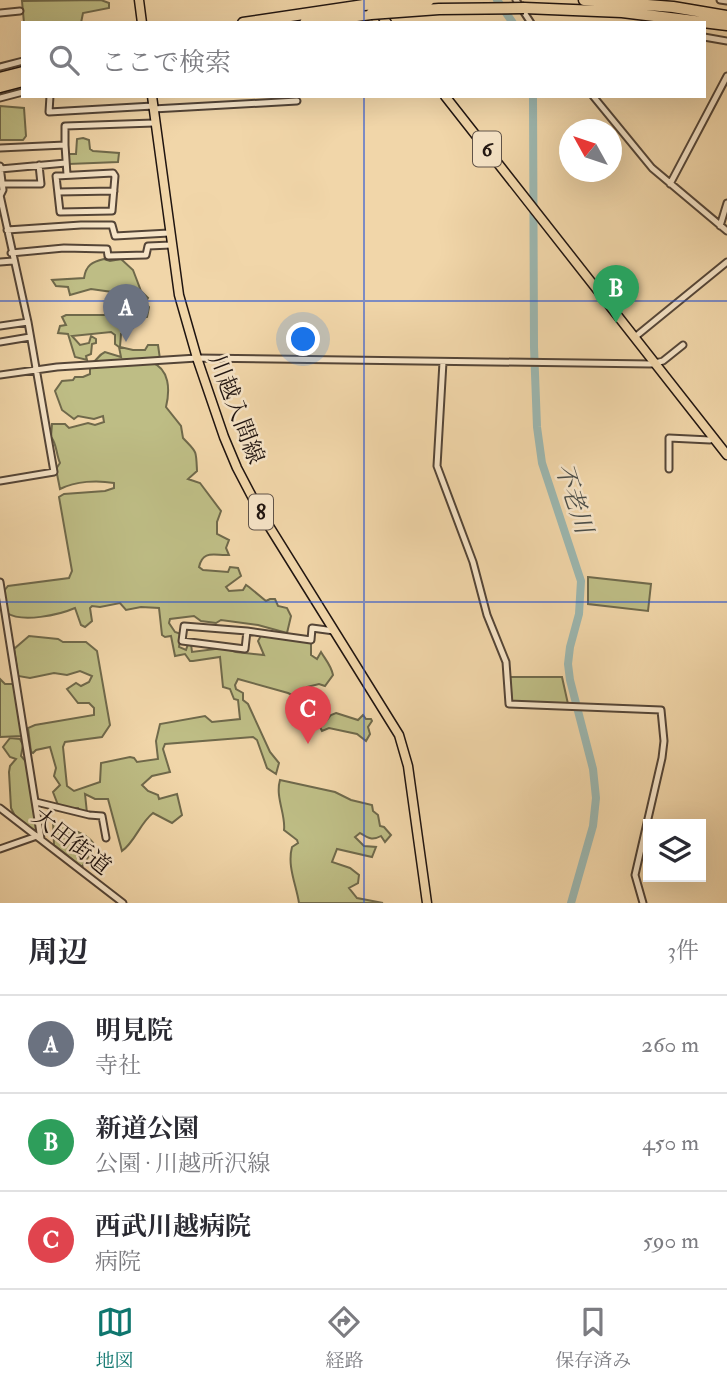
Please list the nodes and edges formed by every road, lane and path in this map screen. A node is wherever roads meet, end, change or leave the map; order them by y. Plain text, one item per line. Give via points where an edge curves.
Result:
1 (139, 0) edge
2 (429, 0) edge
3 (584, 0) edge
4 (720, 0) edge
5 (727, 1) edge
6 (367, 2) edge
7 (520, 4) edge
8 (20, 11) dead end
9 (0, 13) edge
10 (727, 16) edge
11 (142, 21) edge
12 (255, 21) edge
13 (320, 21) edge
14 (385, 21) edge
15 (530, 21) edge
16 (695, 21) edge
17 (706, 22) edge
18 (727, 25) edge
19 (706, 37) edge
20 (727, 41) edge
21 (21, 61) edge
22 (0, 66) edge
23 (21, 73) edge
24 (727, 76) edge
25 (0, 78) edge
26 (21, 82) edge
27 (0, 87) edge
28 (21, 93) edge
29 (0, 98) edge
30 (50, 98) edge
31 (152, 98) edge
32 (448, 98) edge
33 (595, 98) edge
34 (297, 101) dead end
35 (153, 107) junction
36 (155, 123) junction
37 (65, 145) junction
38 (0, 148) edge
39 (66, 163) junction
40 (39, 165) junction
41 (0, 167) edge
42 (67, 175) junction
43 (40, 176) junction
44 (56, 176) junction
45 (2, 184) junction
46 (670, 184) junction
47 (114, 191) junction
48 (58, 192) junction
49 (0, 199) edge
50 (727, 203) edge
51 (720, 226) junction
52 (7, 230) junction
53 (727, 231) edge
54 (169, 233) junction
55 (8, 239) junction
56 (0, 240) edge
57 (171, 245) junction
58 (12, 257) junction
59 (0, 262) edge
60 (727, 262) edge
61 (28, 322) junction
62 (0, 327) edge
63 (30, 337) junction
64 (635, 337) junction
65 (0, 342) edge
66 (683, 345) dead end
67 (197, 358) junction
68 (443, 362) junction
69 (656, 364) junction
70 (36, 369) junction
71 (0, 374) edge
72 (714, 438) junction
73 (727, 455) edge
74 (669, 469) dead end
75 (0, 481) edge
76 (0, 582) edge
77 (247, 631) junction
78 (334, 631) junction
79 (0, 639) edge
80 (10, 639) junction
81 (36, 802) junction
82 (0, 808) edge
83 (39, 838) junction
84 (106, 838) dead end
85 (0, 849) edge
86 (123, 903) edge
87 (427, 903) edge
88 (643, 903) edge

1 - 11 main road
2 - 6 highway, bridge
3 - 10 highway
4 - 5 street
6 - 12 highway
6 - 14 main road
7 - 13 highway, bridge
7 - 15 street
7 - 16 highway
8 - 9 street
17 - 18 highway
19 - 20 street
21 - 22 street
23 - 25 highway
24 - 46 street
26 - 27 highway
28 - 29 street
30 - 35 street via 49,112
31 - 35 main road, 川越入間線 / 8
32 - 64 main road, 6
33 - 46 street
34 - 35 street
35 - 36 main road, 川越入間線 / 8
36 - 37 street via 65,126
36 - 54 main road, 川越入間線 / 8
37 - 38 street
37 - 39 street
39 - 40 street
39 - 42 street
40 - 41 street
40 - 43 street
41 - 45 street
42 - 44 street
42 - 47 street via 113,173
43 - 44 street
43 - 45 street via 41,184
44 - 48 street
45 - 49 street
46 - 51 street
47 - 48 street
47 - 48 street via 112,211 60,212
49 - 52 street
50 - 51 street
51 - 53 street
52 - 54 street via 113,225 115,236
52 - 55 street
54 - 57 main road, 川越入間線 / 8
55 - 56 street
55 - 58 street
57 - 58 street via 148,246 146,255 108,256 107,249 80,248
57 - 67 main road, 川越入間線 / 8
58 - 59 street
58 - 61 street
60 - 64 street
61 - 62 street
61 - 63 street
63 - 65 street
63 - 70 street
64 - 69 main road, 6
66 - 69 street
67 - 68 street
67 - 70 street
67 - 78 main road, 川越入間線 / 8 via 237,468
68 - 69 street
68 - 88 street via 437,466 506,662 509,704 661,710 662,758 635,875
69 - 72 main road, 6
70 - 71 street
70 - 75 street via 54,472
72 - 73 main road, 6
72 - 74 street via 669,438
76 - 80 street
77 - 77 street via 245,649 182,642 184,626
77 - 78 street via 311,639 312,628
78 - 87 main road, 川越入間線 / 8 via 404,749
79 - 80 street
80 - 81 street
81 - 83 street
81 - 84 street via 102,816
82 - 83 street, 大田街道
83 - 85 street
83 - 86 street, 大田街道

